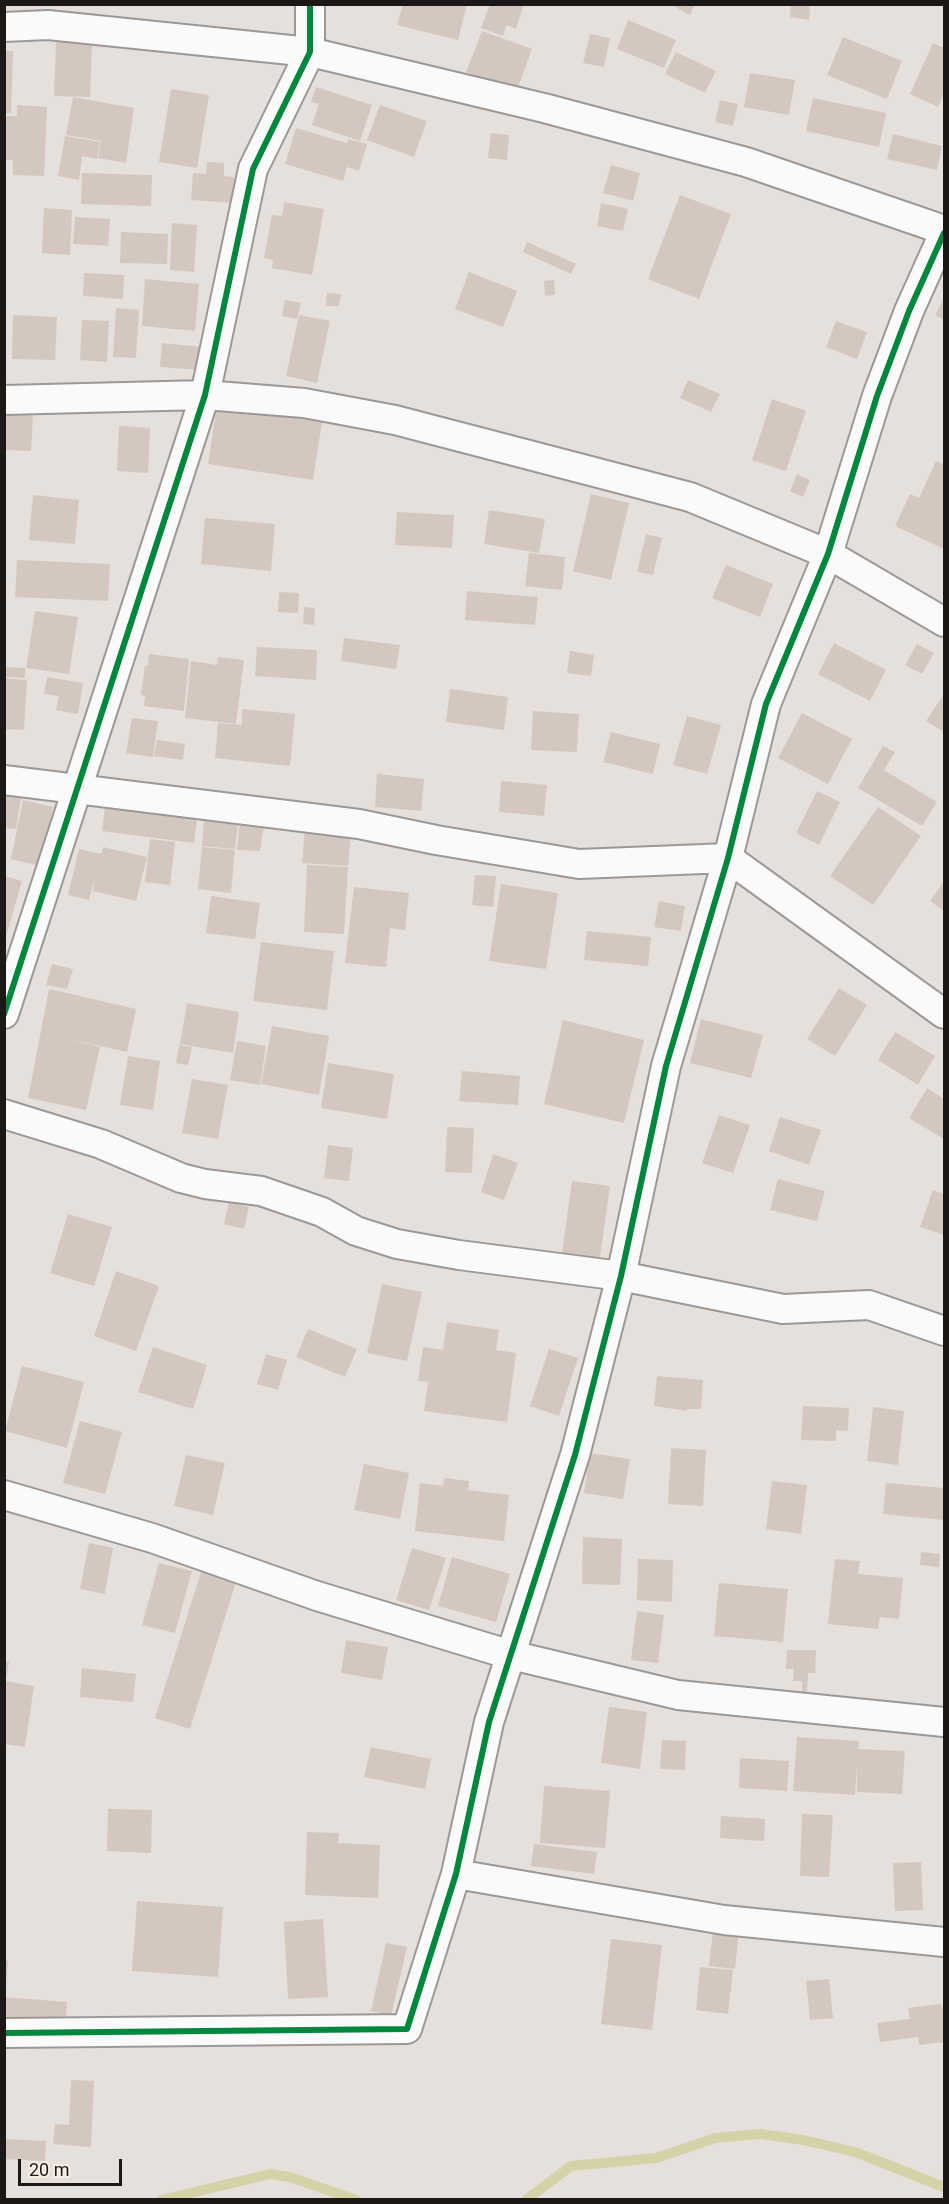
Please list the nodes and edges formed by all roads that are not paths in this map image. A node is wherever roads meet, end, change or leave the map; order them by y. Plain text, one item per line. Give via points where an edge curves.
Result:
1 (310, 4) edge
2 (4, 27) edge
3 (310, 51) junction
4 (945, 231) edge
5 (205, 394) junction
6 (4, 400) edge
7 (828, 554) junction
8 (945, 622) edge
9 (4, 780) edge
10 (79, 789) junction
11 (728, 858) junction
12 (4, 1014) edge
13 (945, 1014) edge
14 (4, 1114) edge
15 (621, 1276) junction
16 (945, 1331) edge
17 (4, 1495) edge
18 (511, 1655) junction
19 (945, 1722) edge
20 (456, 1874) junction
21 (945, 1942) edge
22 (4, 2033) edge

1 - 3 street
2 - 3 street via 48,25
3 - 4 street via 746,162
3 - 5 street via 253,169
4 - 7 street via 877,396
5 - 6 street
5 - 7 street via 304,403 519,450 690,497
5 - 10 street
7 - 8 street
7 - 11 street via 766,704
9 - 10 street
10 - 11 street via 359,824 579,864
10 - 12 street
11 - 13 street
11 - 15 street via 666,1066
14 - 15 street via 101,1144 182,1178 261,1191 397,1244
15 - 16 street via 783,1309 868,1305
15 - 18 street via 574,1455
17 - 18 street via 152,1538 317,1596
18 - 19 street via 678,1695
18 - 20 street via 479,1762
20 - 21 street via 724,1920
20 - 22 street via 407,2030

